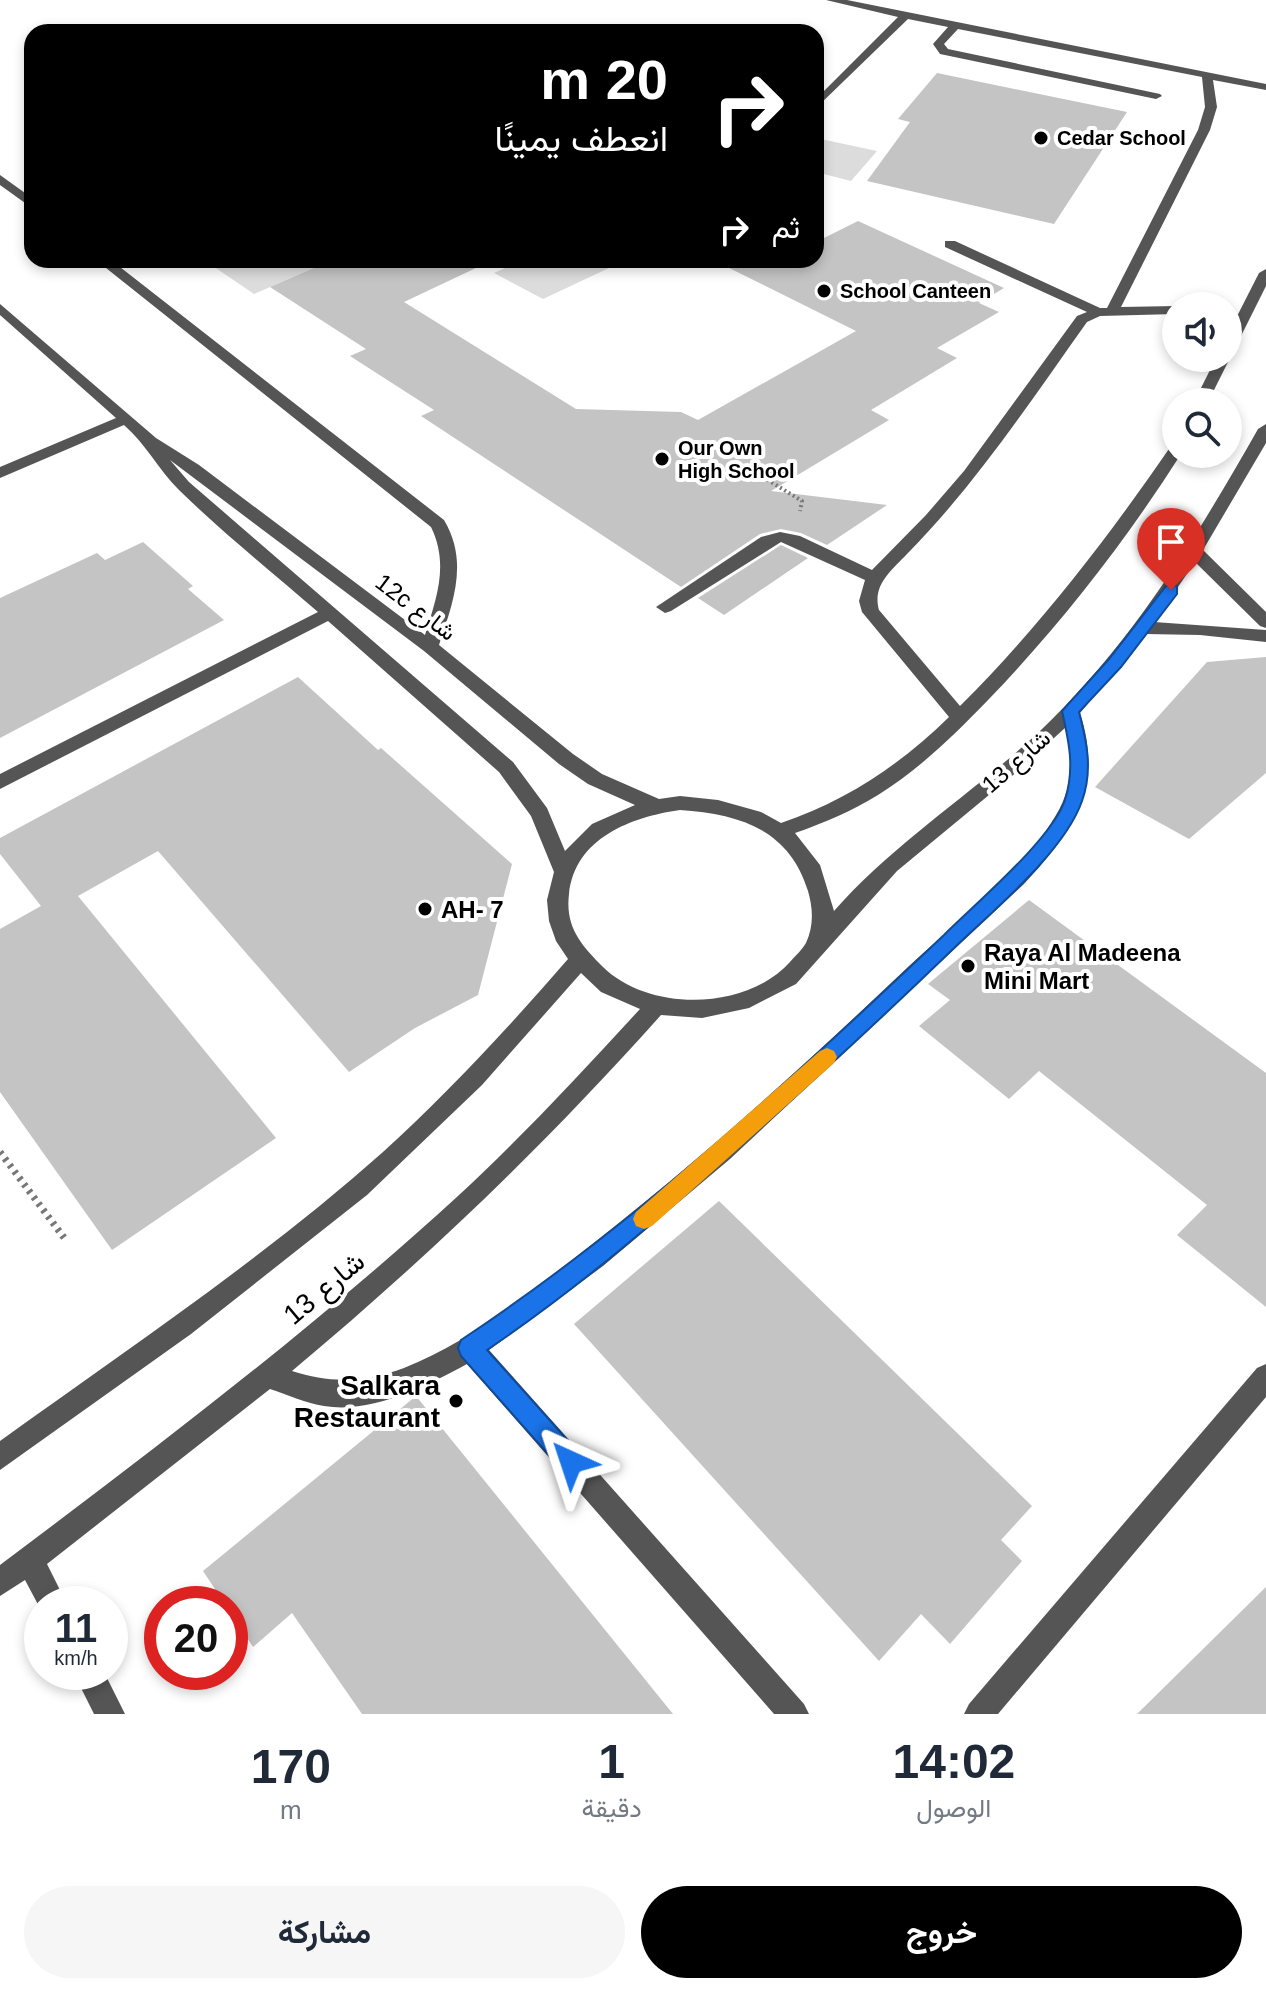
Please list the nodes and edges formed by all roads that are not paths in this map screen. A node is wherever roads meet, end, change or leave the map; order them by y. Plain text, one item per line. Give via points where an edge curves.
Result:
1 (831, 0) edge
2 (906, 15) junction
3 (955, 25) junction
4 (1207, 75) junction
5 (1266, 87) edge
6 (1156, 96) dead end
7 (824, 97) edge
8 (0, 179) edge
9 (24, 197) edge
10 (950, 244) dead end
11 (113, 268) edge
12 (1266, 273) edge
13 (0, 308) edge
14 (1162, 310) edge
15 (1105, 312) junction
16 (1242, 314) edge
17 (1245, 314) junction
18 (1242, 320) edge
19 (125, 419) junction
20 (1266, 429) edge
21 (151, 441) junction
22 (1164, 468) edge
23 (0, 473) edge
24 (1196, 553) junction
25 (874, 578) junction
26 (665, 607) dead end
27 (329, 614) junction
28 (1266, 622) edge
29 (1142, 628) junction
30 (1266, 636) edge
31 (430, 647) junction
32 (1070, 711) junction
33 (960, 718) junction
34 (0, 782) edge
35 (654, 805) junction
36 (780, 831) junction
37 (564, 873) junction
38 (814, 947) junction
39 (579, 961) junction
40 (656, 1006) junction
41 (470, 1348) junction
42 (267, 1375) junction
43 (1260, 1394) edge
44 (3, 1448) edge
45 (30, 1560) junction
46 (0, 1582) edge
47 (44, 1586) edge
48 (97, 1690) edge
49 (110, 1714) edge
50 (794, 1714) edge
51 (979, 1714) edge

1 - 2 street
2 - 3 street
2 - 7 street
3 - 4 street
3 - 6 street via 938,44 944,52
4 - 5 street
4 - 15 street via 1211,107 1204,130
8 - 9 street
10 - 15 street
11 - 31 street via 438,524 449,542 452,563
12 - 17 street
13 - 19 street, 12c شارع
14 - 15 street
15 - 25 street via 1082,319 970,474
16 - 17 street
17 - 18 street
19 - 21 street, 12c شارع
19 - 23 street
20 - 24 street, شارع 13
21 - 27 street, 12c شارع via 183,485
21 - 31 street, 12c شارع
22 - 33 street via 1092,573
24 - 28 street
24 - 29 street, شارع 13
25 - 26 street via 780,537
25 - 33 street via 871,612
27 - 34 street
27 - 37 street, 12c شارع via 506,767 540,813
29 - 30 street
29 - 32 street, شارع 13
31 - 35 street, 12c شارع via 566,759 609,786
32 - 38 street, شارع 13 via 1009,770 902,854
32 - 41 street via 1081,756 1073,801 1022,871 870,1018 641,1222
33 - 36 street via 884,783 832,812
35 - 36 street via 720,806
35 - 37 street via 598,830 577,850
36 - 38 street via 797,846 820,884 821,926
37 - 39 street via 557,895 558,918
38 - 40 street via 800,969 751,1000 699,1010
39 - 40 street via 612,988
39 - 44 street via 484,1069 361,1185 205,1309
40 - 42 street, شارع 13 via 594,1076 442,1226
41 - 42 street via 411,1378 369,1389 327,1394
41 - 50 street
42 - 45 street, شارع 13
43 - 51 street
45 - 46 street, شارع 13
45 - 47 street
48 - 49 street

